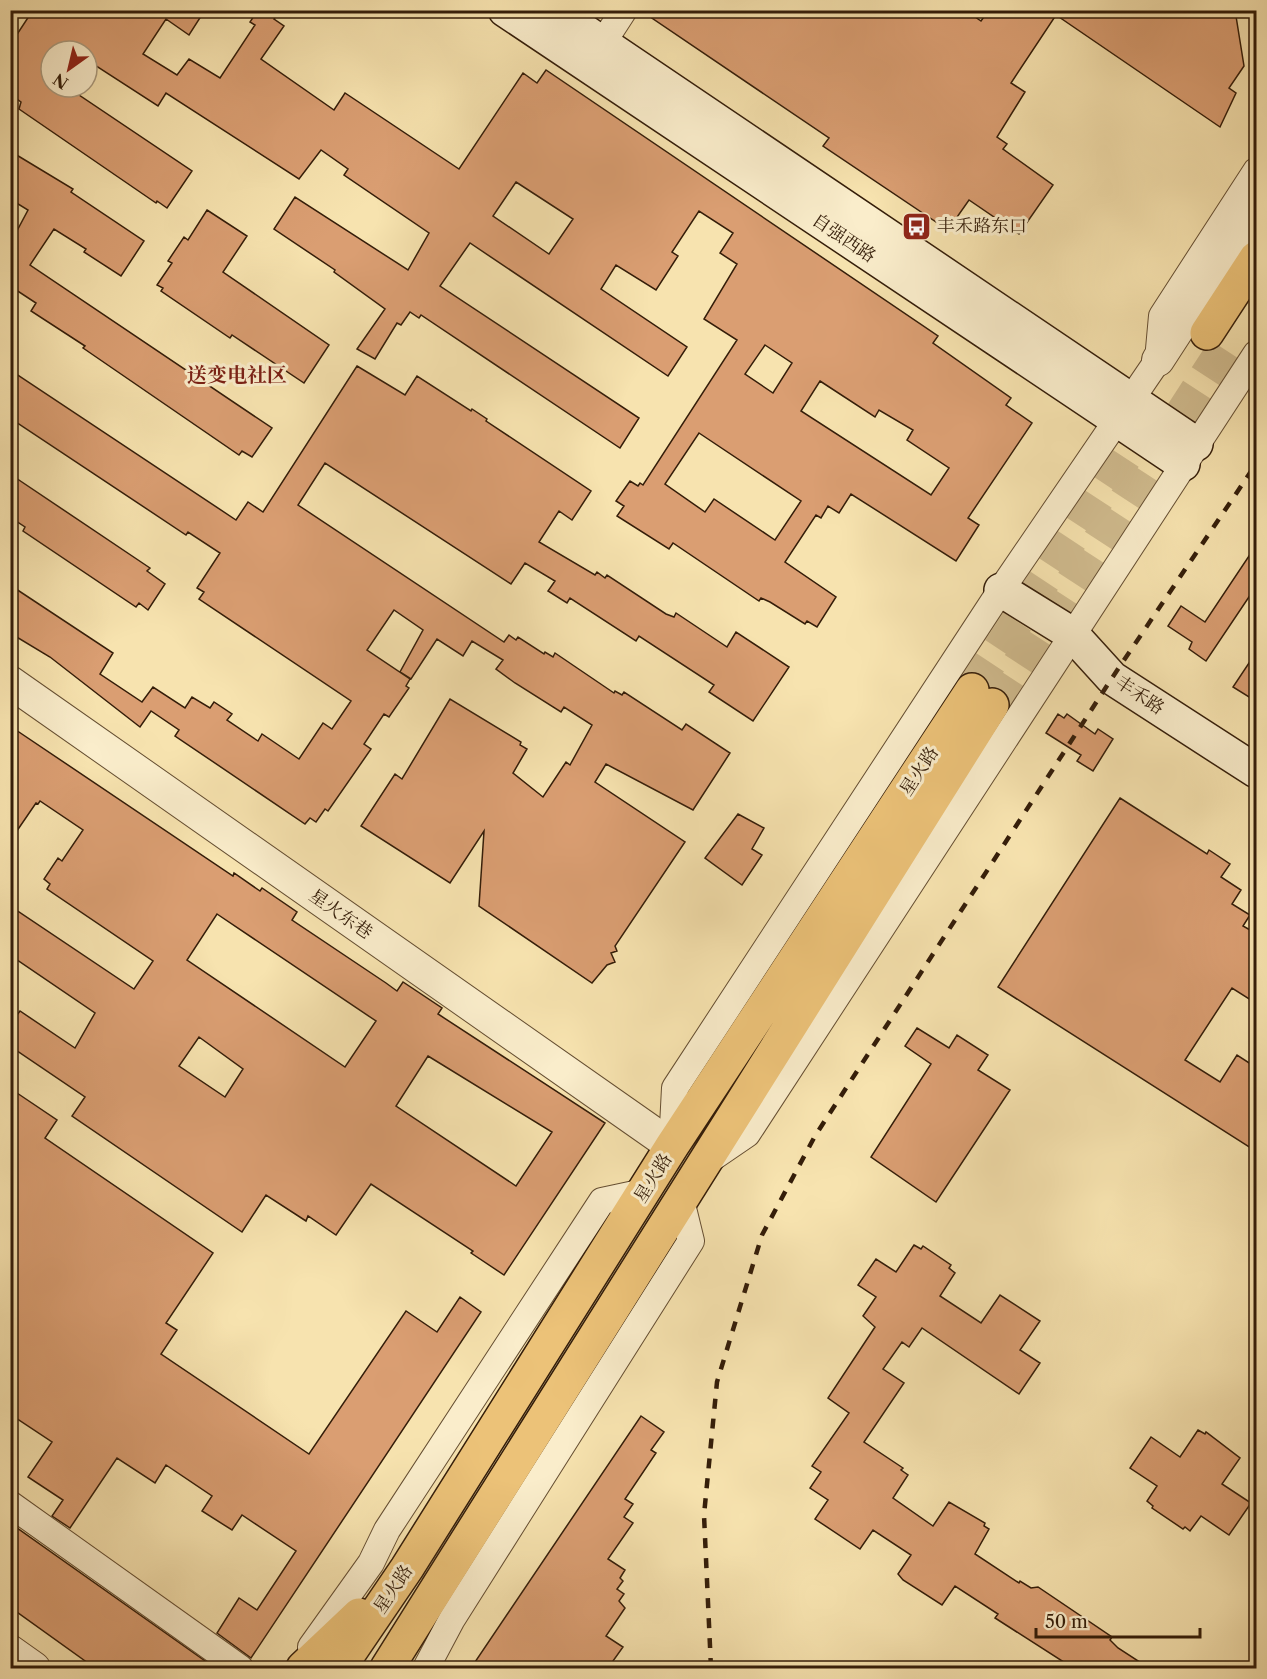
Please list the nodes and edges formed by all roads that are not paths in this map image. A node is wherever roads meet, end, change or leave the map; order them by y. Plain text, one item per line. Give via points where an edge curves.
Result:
1 (505, 10) edge
2 (553, 10) edge
3 (624, 10) edge
4 (602, 44) junction
5 (1257, 171) edge
6 (1257, 209) edge
7 (1257, 258) edge
8 (1257, 299) edge
9 (1257, 354) edge
10 (1158, 360) junction
11 (1124, 411) junction
12 (1190, 454) junction
13 (1001, 590) junction
14 (1072, 634) junction
15 (10, 682) edge
16 (1257, 771) edge
17 (672, 1146) junction
18 (704, 1163) junction
19 (644, 1192) junction
20 (681, 1200) junction
21 (10, 1504) edge
22 (407, 1568) junction
23 (437, 1593) junction
24 (10, 1651) edge
25 (34, 1668) edge
26 (240, 1668) edge
27 (295, 1668) edge
28 (303, 1668) edge
29 (339, 1668) edge
30 (387, 1668) edge
31 (411, 1668) edge
32 (426, 1668) edge

1 - 11 main road, 自强西路
2 - 4 main road, 自强西路
3 - 4 street
4 - 11 main road, 自强西路
5 - 10 street via 1162,316
6 - 10 street
7 - 8 main road via 1216,339
9 - 12 street
10 - 11 street
11 - 12 main road, 自强西路
11 - 13 street
12 - 14 street
13 - 14 main road, 丰禾路
13 - 17 street via 675,1088
14 - 16 main road, 丰禾路 via 1112,678
14 - 18 street via 747,1134
15 - 17 street, 星火东巷
17 - 18 main road, 星火路 via 982,698
17 - 19 main road, 星火路
18 - 20 main road, 星火路
19 - 22 main road, 星火路
19 - 27 street via 602,1201 387,1530 371,1563
20 - 23 main road, 星火路
20 - 32 street via 691,1240 452,1619
21 - 26 street
22 - 28 main road
22 - 29 main road, 星火路
23 - 30 main road, 星火路
23 - 31 main road
24 - 25 street

